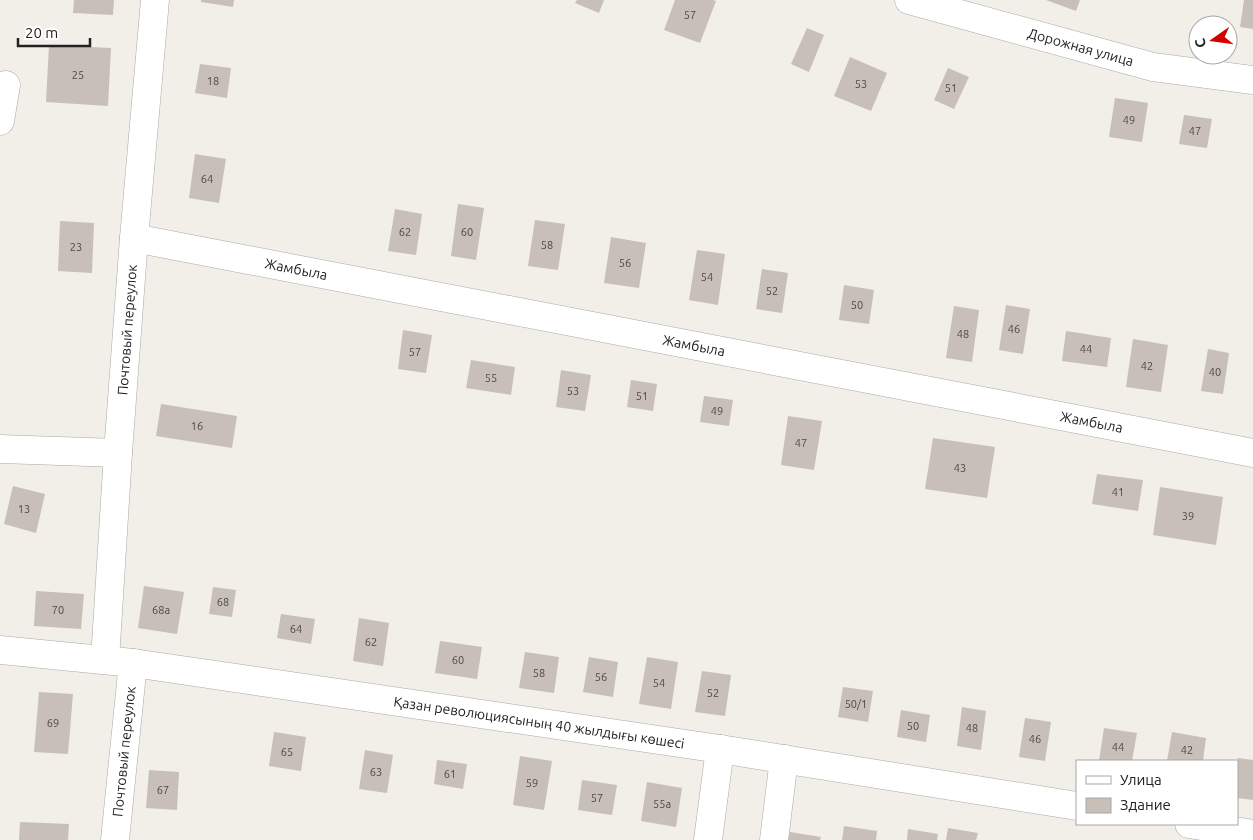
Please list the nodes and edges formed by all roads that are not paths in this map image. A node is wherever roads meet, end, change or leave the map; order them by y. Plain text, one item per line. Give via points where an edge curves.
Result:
1 (155, 0) edge
2 (909, 0) edge
3 (1253, 80) edge
4 (6, 85) dead end
5 (0, 121) edge
6 (134, 238) junction
7 (0, 449) edge
8 (118, 453) junction
9 (1253, 453) edge
10 (0, 650) edge
11 (105, 660) junction
12 (133, 663) junction
13 (720, 749) junction
14 (784, 759) junction
15 (1076, 806) edge
16 (1195, 825) edge
17 (1253, 834) edge
18 (115, 840) edge
19 (708, 840) edge
20 (774, 840) edge

1 - 6 street, Почтовый переулок
2 - 3 street, Дорожная улица via 1153,67
4 - 5 street
6 - 8 street, Почтовый переулок
6 - 9 street, Жамбыла
7 - 8 street
8 - 11 street, Почтовый переулок
10 - 11 street, Қазан революциясының 40 жылдығы көшесі
11 - 12 street, Қазан революциясының 40 жылдығы көшесі
12 - 13 street, Қазан революциясының 40 жылдығы көшесі
12 - 18 street, Почтовый переулок
13 - 14 street, Қазан революциясының 40 жылдығы көшесі
13 - 19 street
14 - 15 street, Қазан революциясының 40 жылдығы көшесі
14 - 20 street
16 - 17 street

